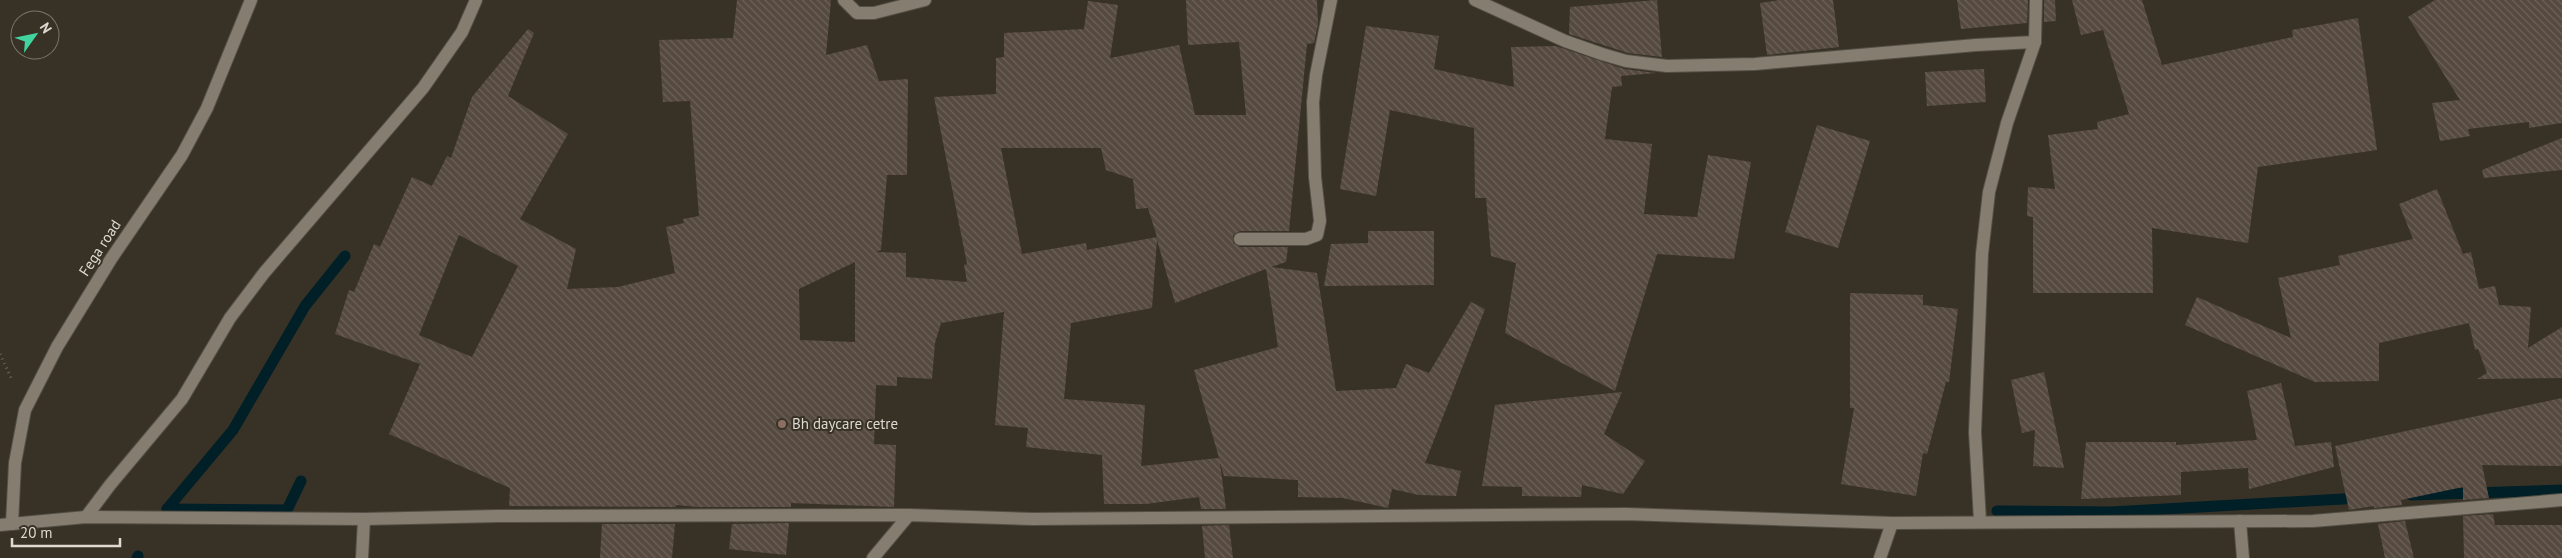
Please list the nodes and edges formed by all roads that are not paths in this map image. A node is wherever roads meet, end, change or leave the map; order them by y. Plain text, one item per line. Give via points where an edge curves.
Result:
1 (251, 0) edge
2 (476, 0) edge
3 (844, 0) edge
4 (925, 0) edge
5 (1331, 0) edge
6 (1475, 0) edge
7 (2036, 0) edge
8 (2035, 42) junction
9 (1240, 239) dead end
10 (2562, 500) edge
11 (909, 515) junction
12 (86, 517) junction
13 (364, 519) junction
14 (1980, 521) junction
15 (2240, 521) junction
16 (1892, 523) junction
17 (6, 525) edge
18 (362, 558) edge
19 (873, 558) edge
20 (1880, 558) edge
21 (2242, 558) edge

1 - 17 street, Fega road via 206,108 182,155 111,258 57,347 25,410
2 - 12 street via 462,32 423,88 264,273 230,318 182,398
3 - 4 street via 857,13 874,13
5 - 9 street via 1314,102 1315,177 1320,221 1317,235 1306,239
6 - 8 street via 1593,51 1667,66 1755,64
7 - 8 street
8 - 14 street via 2007,123 1989,192 1983,245 1975,432
10 - 15 street via 2313,521
11 - 13 street
11 - 16 street via 1033,519 1626,514
11 - 19 street
12 - 13 street
12 - 17 street
13 - 18 street
14 - 15 street
14 - 16 street
15 - 21 street
16 - 20 street

